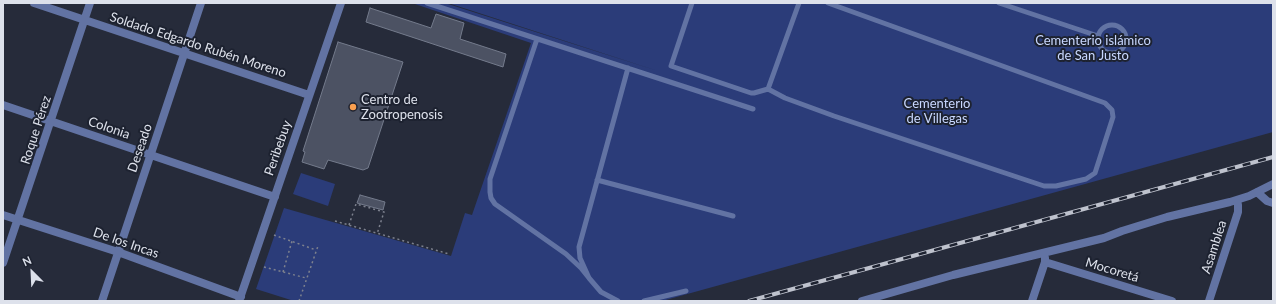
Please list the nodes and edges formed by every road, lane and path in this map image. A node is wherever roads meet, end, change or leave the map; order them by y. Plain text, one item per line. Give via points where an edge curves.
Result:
1 (34, 3) edge
2 (90, 3) edge
3 (202, 3) edge
4 (341, 3) edge
5 (427, 3) edge
6 (692, 3) edge
7 (799, 3) edge
8 (828, 3) edge
9 (999, 3) edge
10 (85, 20) junction
11 (1098, 36) junction
12 (537, 39) junction
13 (186, 53) junction
14 (628, 68) junction
15 (768, 89) junction
16 (309, 95) junction
17 (3, 105) edge
18 (753, 109) dead end
19 (51, 121) junction
20 (151, 155) junction
21 (597, 180) junction
22 (1273, 184) edge
23 (1258, 192) junction
24 (275, 197) junction
25 (1237, 200) junction
26 (1273, 203) edge
27 (3, 215) edge
28 (733, 216) dead end
29 (18, 220) junction
30 (335, 221) dead end
31 (349, 225) junction
32 (377, 234) junction
33 (274, 235) dead end
34 (292, 242) junction
35 (318, 246) dead end
36 (316, 250) junction
37 (118, 252) junction
38 (449, 254) dead end
39 (1045, 258) junction
40 (3, 263) edge
41 (264, 268) dead end
42 (284, 273) junction
43 (307, 278) junction
44 (588, 278) junction
45 (686, 291) dead end
46 (240, 299) edge
47 (102, 301) edge
48 (299, 301) edge
49 (618, 301) edge
50 (644, 301) edge
51 (862, 301) edge
52 (1032, 301) edge
53 (1172, 301) edge
54 (1209, 301) edge

1 - 10 street, Soldado Edgardo Rubén Moreno
2 - 10 street, Roque Pérez
3 - 13 street, Deseado
4 - 16 street, Peribebuy
5 - 12 lane
6 - 15 lane via 671,66 752,93
7 - 15 lane
8 - 15 lane via 1105,103 1112,110 1113,117 1096,173 1086,179 1044,186 834,116
9 - 11 lane
10 - 13 street, Soldado Edgardo Rubén Moreno
10 - 19 street, Roque Pérez
11 - 11 lane via 1099,45 1110,53 1120,51 1125,43 1125,35 1116,26 1107,26
12 - 14 lane
12 - 44 lane via 490,179 491,198 495,204 566,254
13 - 16 street, Soldado Edgardo Rubén Moreno
13 - 20 street, Deseado
14 - 18 lane
14 - 21 lane
16 - 24 street, Peribebuy
17 - 19 street, Colonia
19 - 20 street, Colonia
19 - 29 street, Roque Pérez
20 - 24 street, Colonia
20 - 37 street, Deseado
21 - 28 lane
21 - 44 lane via 579,247 580,258
22 - 23 street
23 - 25 street
23 - 26 street
24 - 46 street, Peribebuy
25 - 39 street via 1167,217
25 - 54 street, Asamblea via 1238,212
27 - 29 street, De los Incas
29 - 37 street, De los Incas
29 - 40 street, Roque Pérez
30 - 31 path
31 - 32 path
31 - 32 path via 356,204 384,212
32 - 38 path
33 - 34 path
34 - 36 path
34 - 42 path
35 - 36 path
36 - 43 path
37 - 46 street, De los Incas
37 - 47 street, Deseado
39 - 51 street via 953,275
39 - 52 street
39 - 53 street, Mocoretá
41 - 42 path
42 - 43 path
43 - 48 path
44 - 49 lane via 601,292
45 - 50 lane

